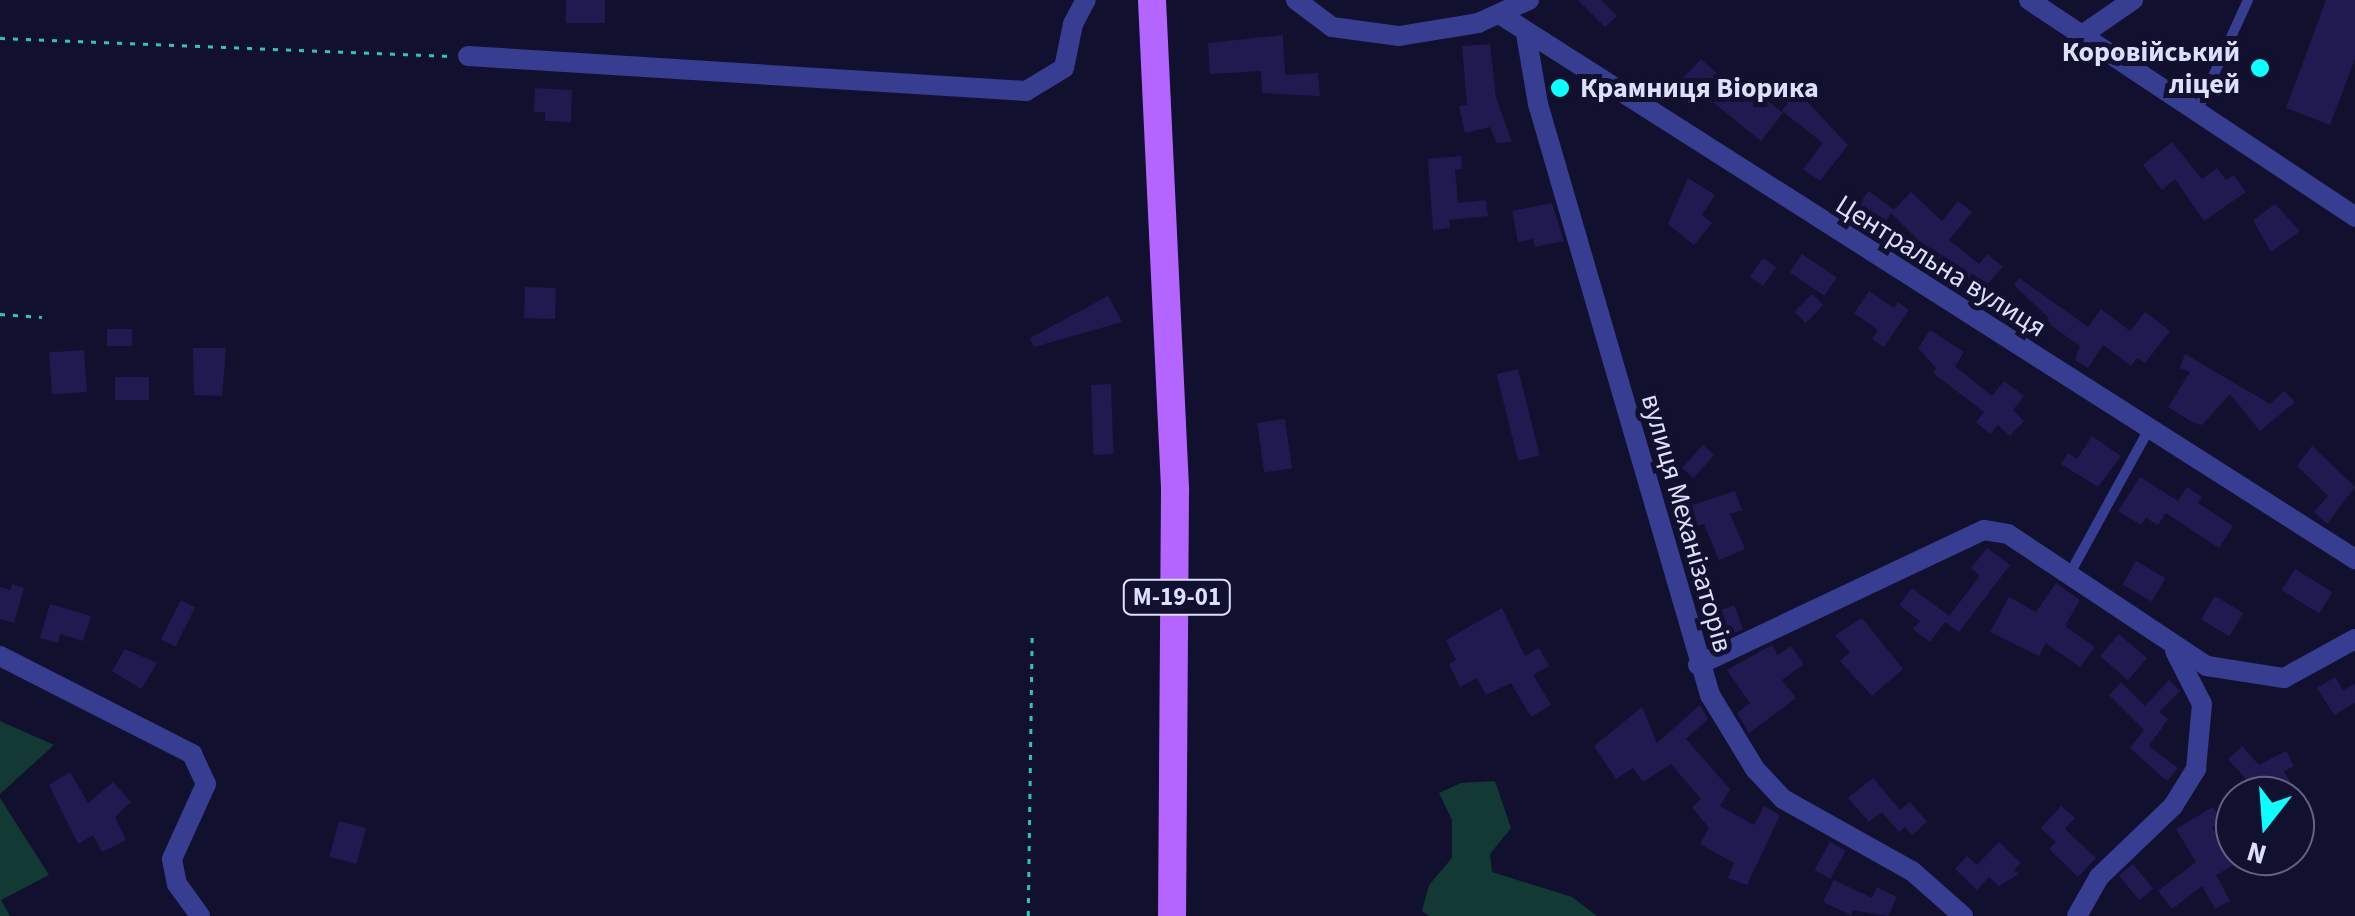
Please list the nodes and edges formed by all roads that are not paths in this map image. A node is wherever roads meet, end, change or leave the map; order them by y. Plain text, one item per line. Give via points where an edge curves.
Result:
1 (1086, 0) edge
2 (1152, 0) edge
3 (1296, 0) edge
4 (1530, 0) edge
5 (2029, 0) edge
6 (2133, 0) edge
7 (2248, 0) edge
8 (1503, 8) edge
9 (1526, 34) junction
10 (2082, 35) junction
11 (468, 56) road end
12 (2197, 111) junction
13 (2355, 216) edge
14 (2150, 430) junction
15 (2355, 558) edge
16 (2068, 577) junction
17 (2355, 639) edge
18 (2175, 651) junction
19 (0, 656) edge
20 (1698, 665) junction
21 (200, 916) edge
22 (1172, 916) edge
23 (1963, 916) edge
24 (2077, 916) edge

1 - 11 street via 1072,24 1064,68 1026,91
2 - 22 main road, М-19-01 via 1174,438
3 - 8 street via 1332,27 1362,35 1430,33
4 - 8 street
5 - 10 street
6 - 10 street
7 - 12 lane
8 - 9 street, Центральна вулиця
9 - 14 street, Центральна вулиця
9 - 20 street, вулиця Механізаторів via 1538,104
10 - 12 street
12 - 13 street
14 - 15 street, Центральна вулиця
14 - 16 lane
16 - 18 street
16 - 20 street via 2008,534 1976,532
17 - 18 street via 2284,678 2226,671
18 - 24 street via 2202,704 2196,769 2173,806 2092,886
19 - 21 street via 192,754 206,784 172,859 177,884
20 - 23 street, вулиця Механізаторів via 1732,734 1783,799 1912,871

